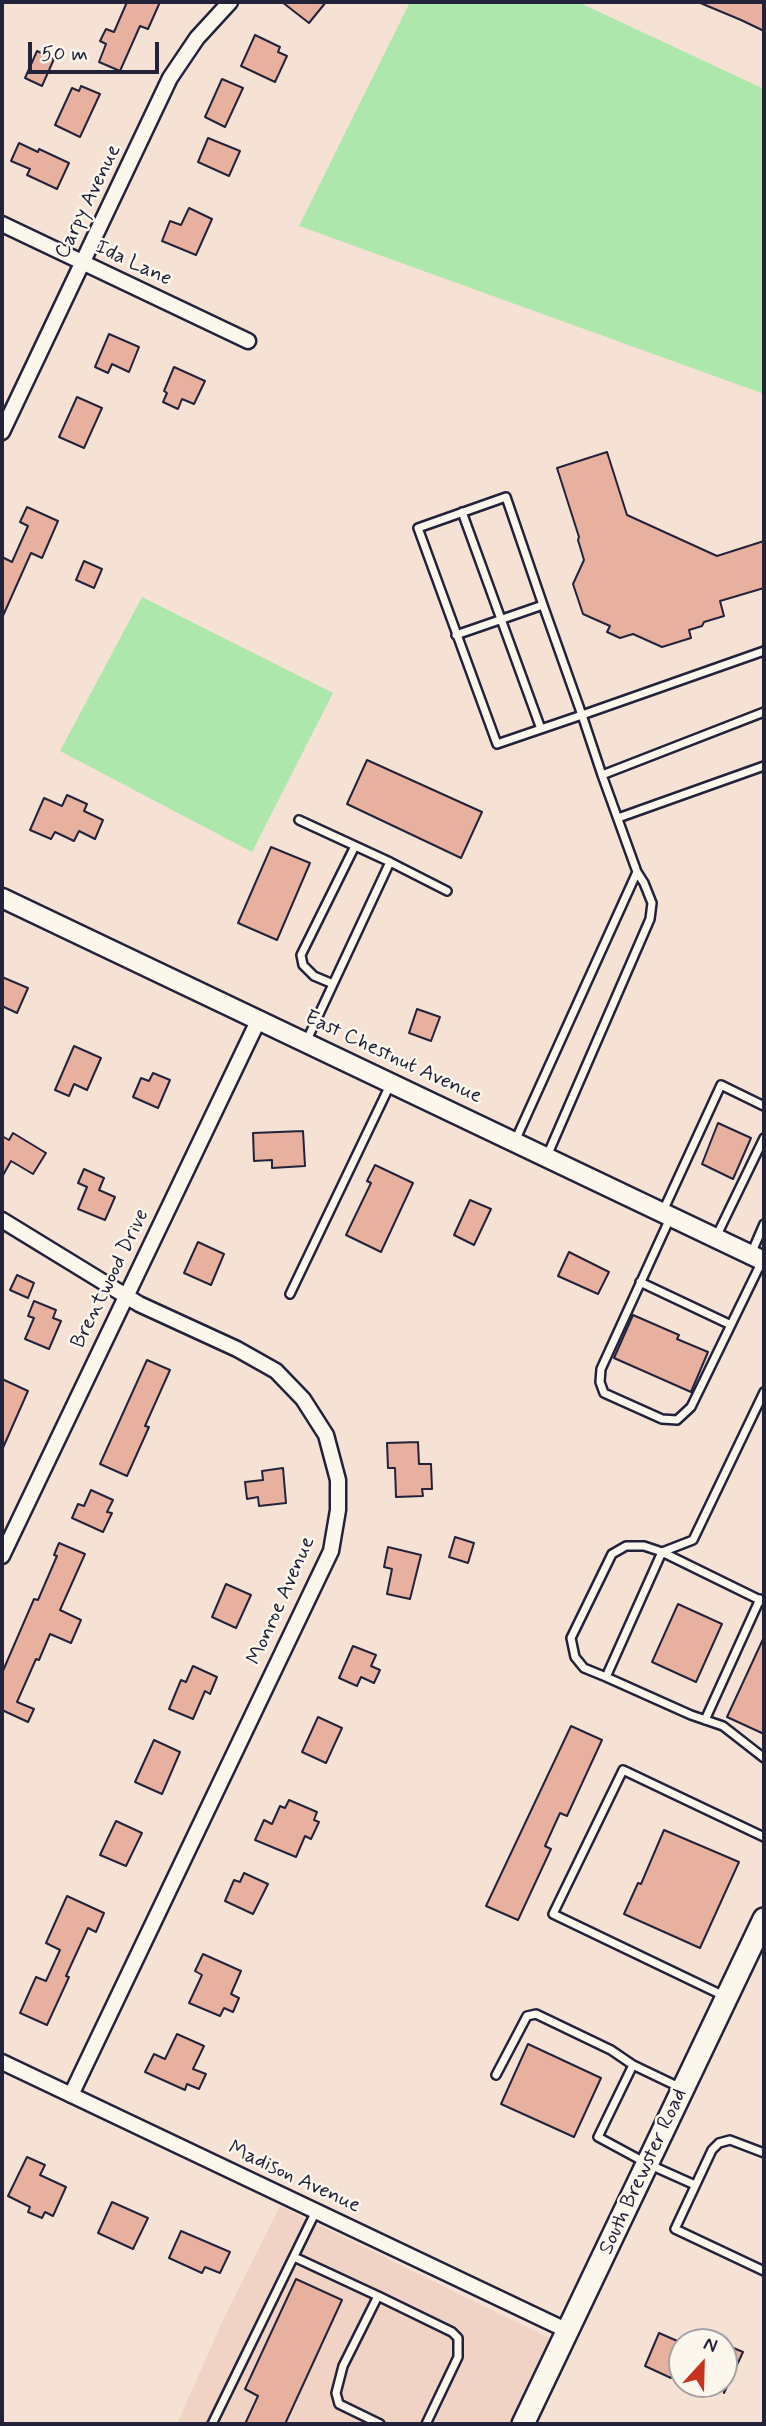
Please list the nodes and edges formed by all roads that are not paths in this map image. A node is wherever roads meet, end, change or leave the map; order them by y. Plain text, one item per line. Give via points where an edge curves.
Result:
1 (230, 2) edge
2 (2, 224) edge
3 (83, 263) junction
4 (248, 341) dead end
5 (2, 432) edge
6 (462, 512) junction
7 (543, 605) junction
8 (501, 619) junction
9 (456, 635) junction
10 (764, 651) edge
11 (764, 712) edge
12 (582, 715) junction
13 (541, 729) junction
14 (764, 766) edge
15 (602, 775) junction
16 (618, 818) junction
17 (299, 820) dead end
18 (355, 846) junction
19 (390, 862) junction
20 (637, 872) junction
21 (447, 891) dead end
22 (2, 898) edge
23 (333, 984) junction
24 (258, 1021) junction
25 (306, 1043) junction
26 (392, 1082) junction
27 (764, 1106) edge
28 (764, 1138) edge
29 (515, 1141) junction
30 (547, 1156) junction
31 (667, 1213) junction
32 (2, 1220) edge
33 (764, 1224) edge
34 (716, 1237) junction
35 (759, 1259) edge
36 (640, 1282) junction
37 (290, 1294) dead end
38 (126, 1296) junction
39 (732, 1325) junction
40 (764, 1392) edge
41 (662, 1552) junction
42 (2, 1556) edge
43 (762, 1600) edge
44 (606, 1677) junction
45 (705, 1720) junction
46 (764, 1758) edge
47 (764, 1837) edge
48 (764, 1919) edge
49 (726, 1997) junction
50 (2, 2062) edge
51 (633, 2065) junction
52 (496, 2075) dead end
53 (683, 2089) junction
54 (71, 2095) junction
55 (764, 2153) edge
56 (648, 2164) junction
57 (695, 2185) junction
58 (316, 2211) junction
59 (294, 2257) junction
60 (764, 2272) edge
61 (379, 2296) junction
62 (568, 2331) junction
63 (212, 2424) edge
64 (380, 2424) edge
65 (426, 2424) edge
66 (523, 2424) edge

1 - 3 street, Carpy Avenue via 197,38 170,78
2 - 3 street, Ida Lane
3 - 4 street, Ida Lane
3 - 5 street, Carpy Avenue
6 - 7 lane via 506,497
6 - 8 lane
6 - 9 lane via 418,528
7 - 8 lane
7 - 12 lane
8 - 9 lane
8 - 13 lane
9 - 13 lane via 497,744
10 - 12 lane
11 - 15 lane
12 - 13 lane
12 - 15 lane
14 - 16 lane
15 - 16 lane
16 - 20 lane
17 - 18 lane
18 - 19 lane
18 - 23 lane via 301,955 303,965 314,976
19 - 21 lane
19 - 23 lane
20 - 29 lane
20 - 30 lane via 652,902 649,927
22 - 24 street, East Chestnut Avenue
23 - 25 lane
24 - 25 street, East Chestnut Avenue
24 - 38 street, Brentwood Drive
25 - 26 street, East Chestnut Avenue
26 - 29 street, East Chestnut Avenue
26 - 37 lane
27 - 31 lane via 721,1085
28 - 34 lane
29 - 30 street, East Chestnut Avenue
30 - 31 street, East Chestnut Avenue
31 - 34 street, East Chestnut Avenue
31 - 36 lane
32 - 38 street, Monroe Avenue
33 - 35 lane
34 - 35 street, East Chestnut Avenue
35 - 39 lane
36 - 39 lane
36 - 39 lane via 601,1369 604,1393 662,1419 677,1420 691,1407
38 - 42 street, Brentwood Drive
38 - 54 street, Monroe Avenue via 276,1371 303,1399 326,1435 338,1480 338,1510 331,1551
40 - 41 lane via 693,1540
41 - 43 lane
41 - 44 lane
41 - 44 lane via 626,1546 612,1553 571,1638 575,1657 584,1668
43 - 45 lane
44 - 45 lane
45 - 46 lane via 723,1726
47 - 49 lane via 623,1770 553,1914
48 - 49 main road, South Brewster Road
49 - 53 main road, South Brewster Road
50 - 54 street, Madison Avenue
51 - 52 lane via 536,2014 527,2016
51 - 53 lane
51 - 56 lane via 598,2137
53 - 56 main road, South Brewster Road
54 - 58 street, Madison Avenue
55 - 57 lane via 730,2140 719,2143
56 - 57 lane
56 - 62 main road, South Brewster Road
57 - 60 lane via 675,2229
58 - 59 lane
58 - 62 street, Madison Avenue
59 - 61 lane
59 - 63 lane
61 - 64 lane via 343,2366 336,2393 339,2404
61 - 65 lane via 458,2338 458,2357
62 - 66 main road, South Brewster Road

